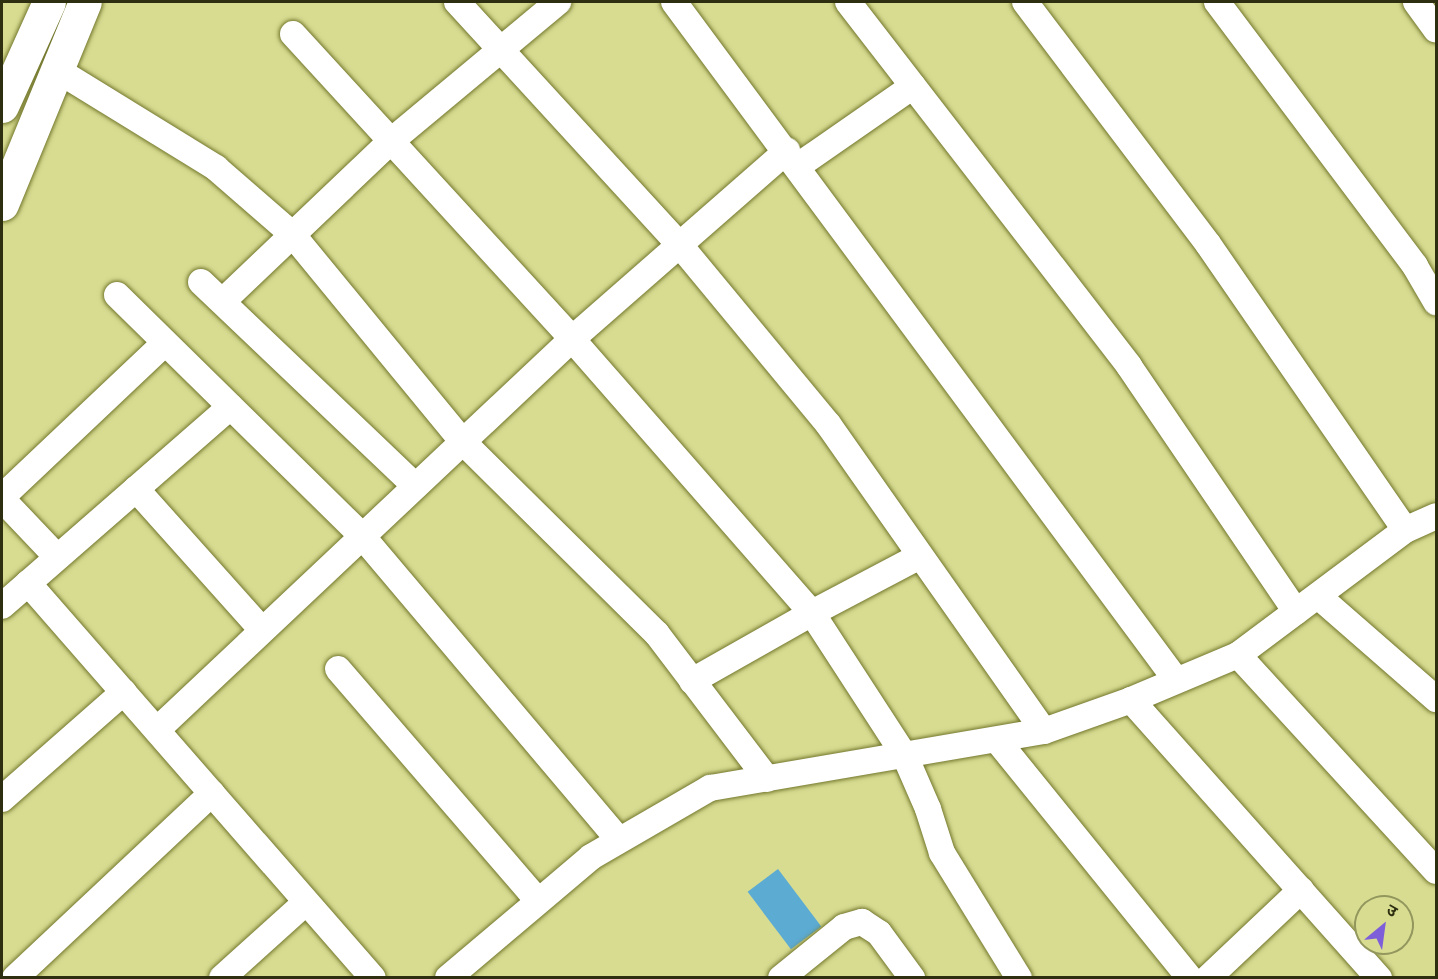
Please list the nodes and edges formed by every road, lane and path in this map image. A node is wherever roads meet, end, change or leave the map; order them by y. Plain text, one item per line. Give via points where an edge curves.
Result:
1 (49, 2) edge
2 (85, 2) edge
3 (457, 2) edge
4 (558, 2) edge
5 (674, 2) edge
6 (848, 2) edge
7 (1025, 2) edge
8 (1217, 2) edge
9 (1416, 2) edge
10 (1437, 30) edge
11 (292, 34) dead end
12 (502, 50) junction
13 (57, 70) junction
14 (913, 86) junction
15 (2, 106) edge
16 (390, 142) junction
17 (792, 159) junction
18 (2, 204) edge
19 (292, 234) junction
20 (679, 244) junction
21 (201, 282) dead end
22 (117, 295) dead end
23 (223, 301) junction
24 (1437, 302) edge
25 (572, 339) junction
26 (164, 344) junction
27 (230, 407) junction
28 (462, 441) junction
29 (414, 486) junction
30 (136, 489) junction
31 (2, 498) edge
32 (1437, 516) edge
33 (1405, 530) junction
34 (362, 536) junction
35 (920, 556) junction
36 (57, 557) junction
37 (28, 582) junction
38 (1318, 596) junction
39 (2, 606) edge
40 (1296, 612) junction
41 (812, 613) junction
42 (262, 630) junction
43 (1238, 655) junction
44 (338, 669) dead end
45 (1176, 680) junction
46 (692, 681) junction
47 (124, 692) junction
48 (1437, 699) edge
49 (1131, 700) junction
50 (157, 730) junction
51 (1044, 731) junction
52 (997, 740) junction
53 (905, 756) junction
54 (767, 779) junction
55 (4, 792) edge
56 (212, 793) junction
57 (619, 840) junction
58 (1437, 871) edge
59 (1301, 890) junction
60 (538, 901) junction
61 (306, 902) junction
62 (15, 978) edge
63 (222, 978) edge
64 (373, 978) edge
65 (448, 978) edge
66 (781, 978) edge
67 (912, 978) edge
68 (1019, 978) edge
69 (1190, 978) edge
70 (1208, 978) edge
71 (1379, 978) edge

1 - 15 main road
2 - 13 main road
3 - 12 street
4 - 12 street
5 - 17 street
6 - 14 street
7 - 33 street via 1208,244
8 - 24 street via 1415,266
9 - 10 street
11 - 16 street
12 - 16 street
12 - 20 street
13 - 18 main road
13 - 19 street via 216,168
14 - 17 street
14 - 40 street via 1129,366
16 - 19 street
16 - 25 street
17 - 20 street
17 - 45 street
19 - 23 street
19 - 28 street
20 - 25 street
20 - 35 street via 828,424
21 - 23 street
22 - 26 street
23 - 29 street
25 - 28 street
25 - 41 street
26 - 27 street
26 - 31 street
27 - 30 street
27 - 34 street
28 - 29 street
28 - 46 street via 657,634
29 - 34 street
30 - 36 street
30 - 42 street
31 - 36 street
32 - 33 street
33 - 38 street
34 - 42 street
34 - 57 street
35 - 41 street
35 - 51 street
36 - 37 street
37 - 39 street
37 - 47 street
38 - 40 street
38 - 48 street
40 - 43 street
41 - 46 street
41 - 53 street
42 - 50 street
43 - 45 street
43 - 58 street
44 - 60 street
45 - 49 street
46 - 54 street
47 - 50 street
47 - 55 street
49 - 51 street
49 - 59 street
50 - 56 street
51 - 52 street
52 - 53 street
52 - 69 street
53 - 54 street
53 - 68 street via 942,853
54 - 57 street via 710,788
56 - 61 street
56 - 62 street
57 - 60 street via 591,857
59 - 70 street
59 - 71 street
60 - 65 street
61 - 63 street
61 - 64 street
66 - 67 street via 844,927 862,922 879,933

